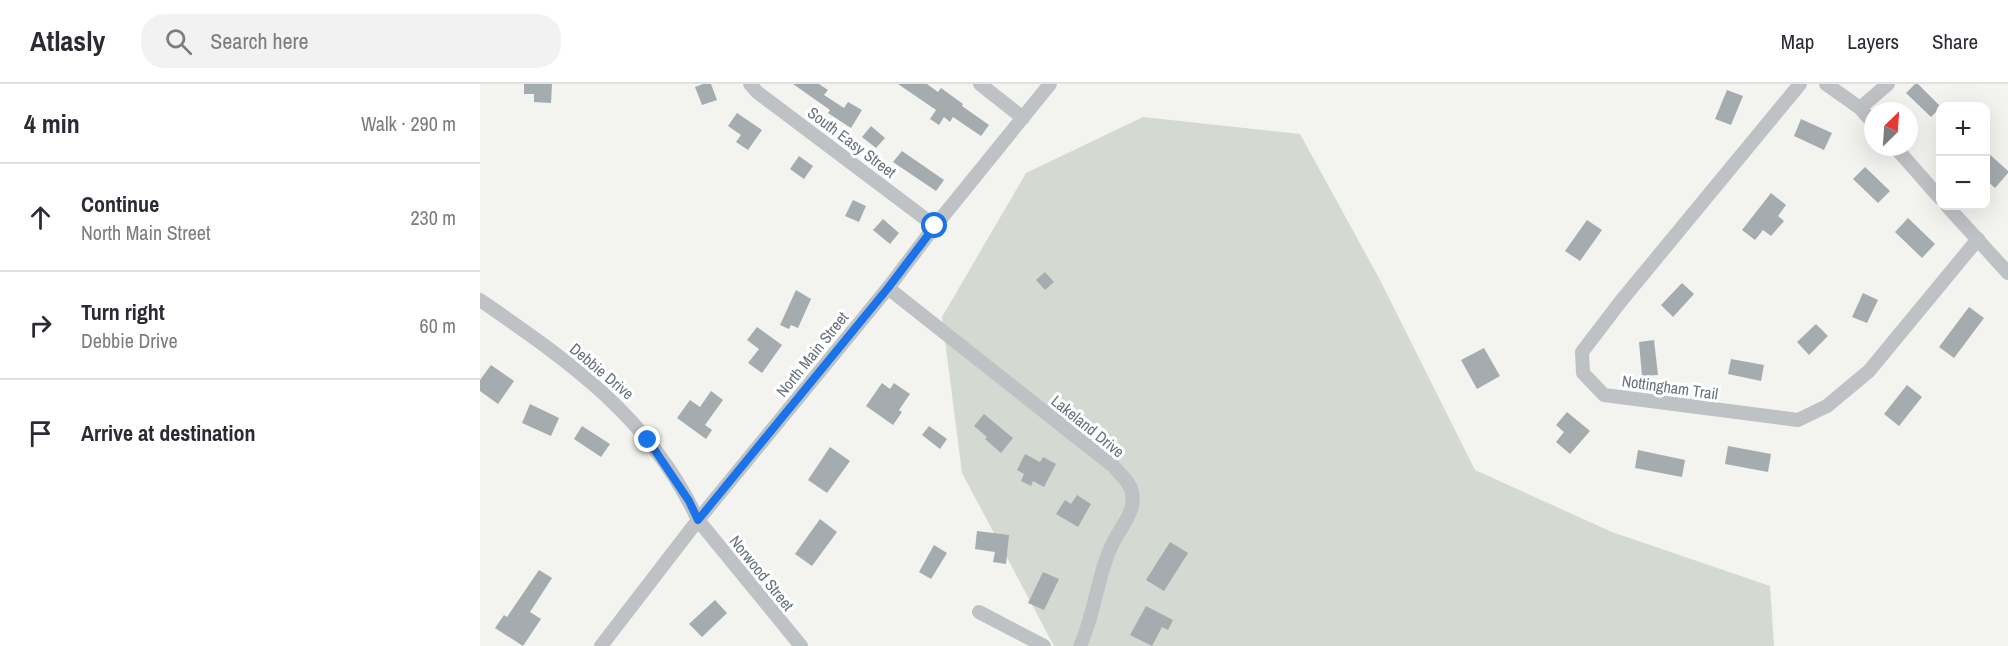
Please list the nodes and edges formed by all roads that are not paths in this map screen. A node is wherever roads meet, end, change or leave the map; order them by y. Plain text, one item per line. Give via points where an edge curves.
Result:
1 (750, 84) edge
2 (980, 84) edge
3 (1050, 84) edge
4 (1800, 84) edge
5 (1826, 84) edge
6 (1888, 84) edge
7 (1860, 108) junction
8 (1864, 113) edge
9 (1023, 118) junction
10 (1902, 156) edge
11 (1936, 193) edge
12 (1951, 210) edge
13 (935, 226) junction
14 (1978, 239) junction
15 (2008, 273) edge
16 (888, 288) junction
17 (480, 300) edge
18 (698, 520) junction
19 (979, 612) dead end
20 (601, 646) edge
21 (801, 646) edge
22 (1044, 646) edge
23 (1080, 646) edge

1 - 13 street, South Easy Street
2 - 9 street
3 - 9 street, North Main Street
4 - 14 street, Nottingham Trail via 1582,352 1583,373 1605,395 1798,420 1827,406 1869,371
5 - 7 street
6 - 7 street
7 - 8 street
9 - 13 street, North Main Street
10 - 11 street
12 - 14 street
13 - 16 street, North Main Street
14 - 15 street
16 - 18 street, North Main Street
16 - 23 street, Lakeland Drive via 1113,466 1132,491 1132,508 1108,556
17 - 18 street, Debbie Drive via 586,377 627,415 648,440
18 - 20 street, North Main Street
18 - 21 street, Norwood Street
19 - 22 street

